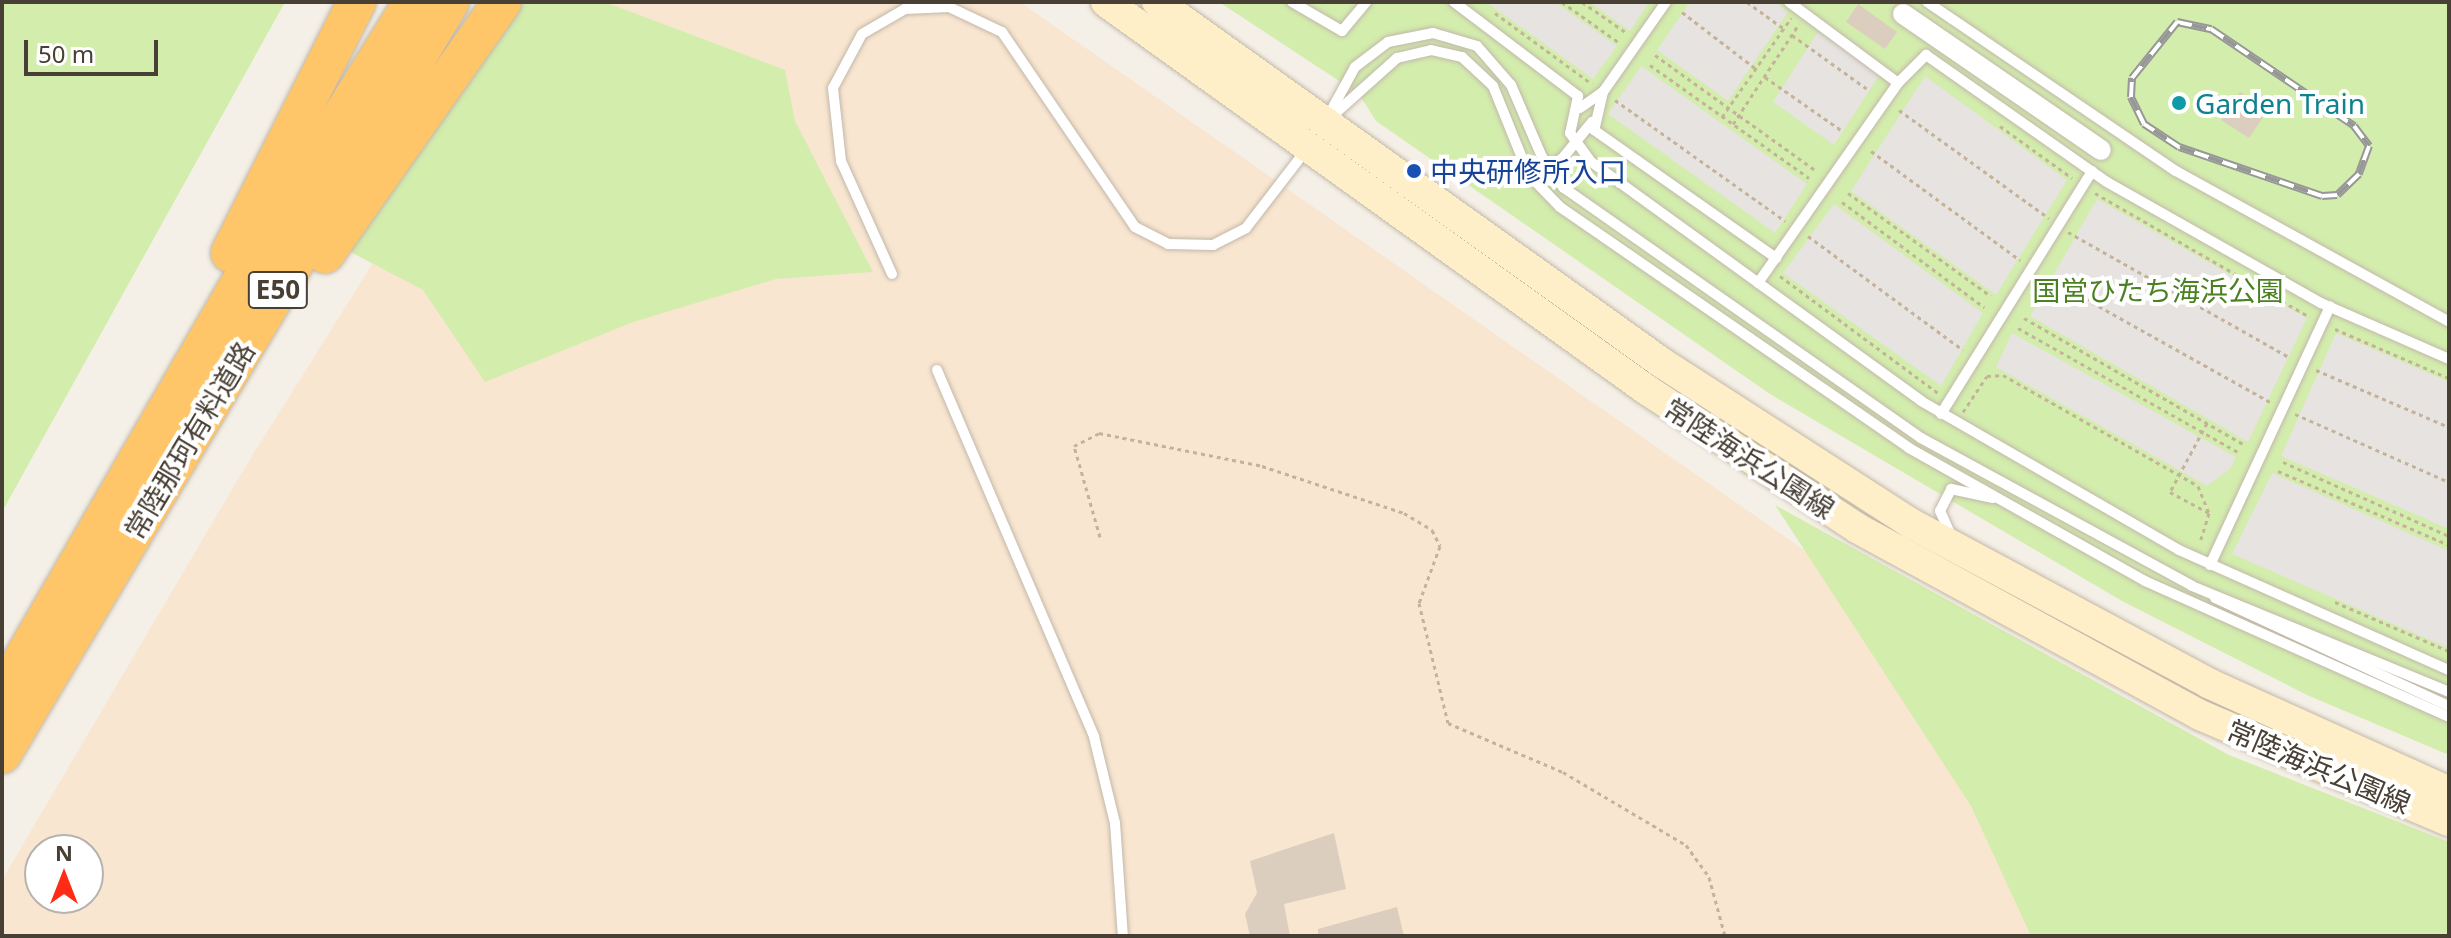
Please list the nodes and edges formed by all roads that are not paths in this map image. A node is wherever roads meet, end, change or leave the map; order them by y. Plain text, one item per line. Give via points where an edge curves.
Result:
1 (357, 2) edge
2 (413, 2) edge
3 (450, 2) edge
4 (502, 2) edge
5 (1106, 2) edge
6 (1157, 2) edge
7 (1292, 2) edge
8 (1366, 2) edge
9 (1454, 2) edge
10 (1666, 2) edge
11 (1789, 2) edge
12 (1927, 2) edge
13 (1903, 14) dead end
14 (1898, 83) junction
15 (1603, 92) junction
16 (1580, 108) junction
17 (1593, 120) junction
18 (1325, 121) junction
19 (1575, 147) junction
20 (1307, 148) junction
21 (2101, 150) dead end
22 (1549, 169) junction
23 (2092, 171) junction
24 (1529, 175) junction
25 (1776, 258) junction
26 (892, 274) dead end
27 (1758, 283) junction
28 (2330, 307) junction
29 (2449, 322) edge
30 (2449, 359) edge
31 (937, 370) dead end
32 (1941, 414) junction
33 (2025, 510) junction
34 (99, 561) junction
35 (2210, 565) junction
36 (1985, 566) junction
37 (2192, 586) junction
38 (2449, 670) edge
39 (2449, 692) edge
40 (2, 695) edge
41 (2449, 706) edge
42 (2449, 717) edge
43 (2, 754) edge
44 (2449, 792) edge
45 (2449, 821) edge
46 (1123, 936) edge

1 - 34 highway
2 - 34 highway, 常陸那珂有料道路 / E50 via 273,226
3 - 34 highway, 常陸那珂有料道路 / E50
4 - 34 highway
5 - 20 main road, 常陸海浜公園線
6 - 18 main road, 常陸海浜公園線
7 - 8 lane via 1342,31
9 - 16 lane via 1567,84
10 - 15 lane
11 - 14 lane
12 - 29 lane via 2176,171
13 - 21 street
14 - 23 lane via 1926,55
14 - 25 lane
15 - 16 lane
15 - 17 lane
16 - 19 lane via 1570,133
17 - 19 lane
17 - 25 lane via 1597,135
18 - 20 lane
18 - 22 lane via 1370,53 1414,35 1451,36 1499,66
18 - 24 lane via 1397,58 1449,52 1493,86
18 - 36 main road, 常陸海浜公園線 via 1662,363
19 - 22 lane
19 - 27 lane
20 - 26 lane via 1246,228 1213,245 1168,244 1135,227 1002,32 949,7 905,9 862,34 833,88 841,161
20 - 45 main road, 常陸海浜公園線 via 1647,390 1857,528 2200,715
22 - 24 lane
22 - 37 lane via 1587,206 1659,249 1921,438
23 - 28 lane
23 - 32 lane
24 - 33 lane via 1560,207 1909,448
25 - 27 lane
27 - 32 lane
28 - 30 lane
28 - 35 lane
31 - 46 lane via 1094,737 1115,823
32 - 35 lane
33 - 36 lane via 1967,487 1951,489 1940,511 1942,525 1976,548
33 - 42 lane via 2145,581
34 - 40 highway, 常陸那珂有料道路 / E50
34 - 43 highway, 常陸那珂有料道路 / E50
35 - 38 lane
36 - 44 main road, 常陸海浜公園線 via 2222,689
37 - 39 lane
37 - 41 lane

